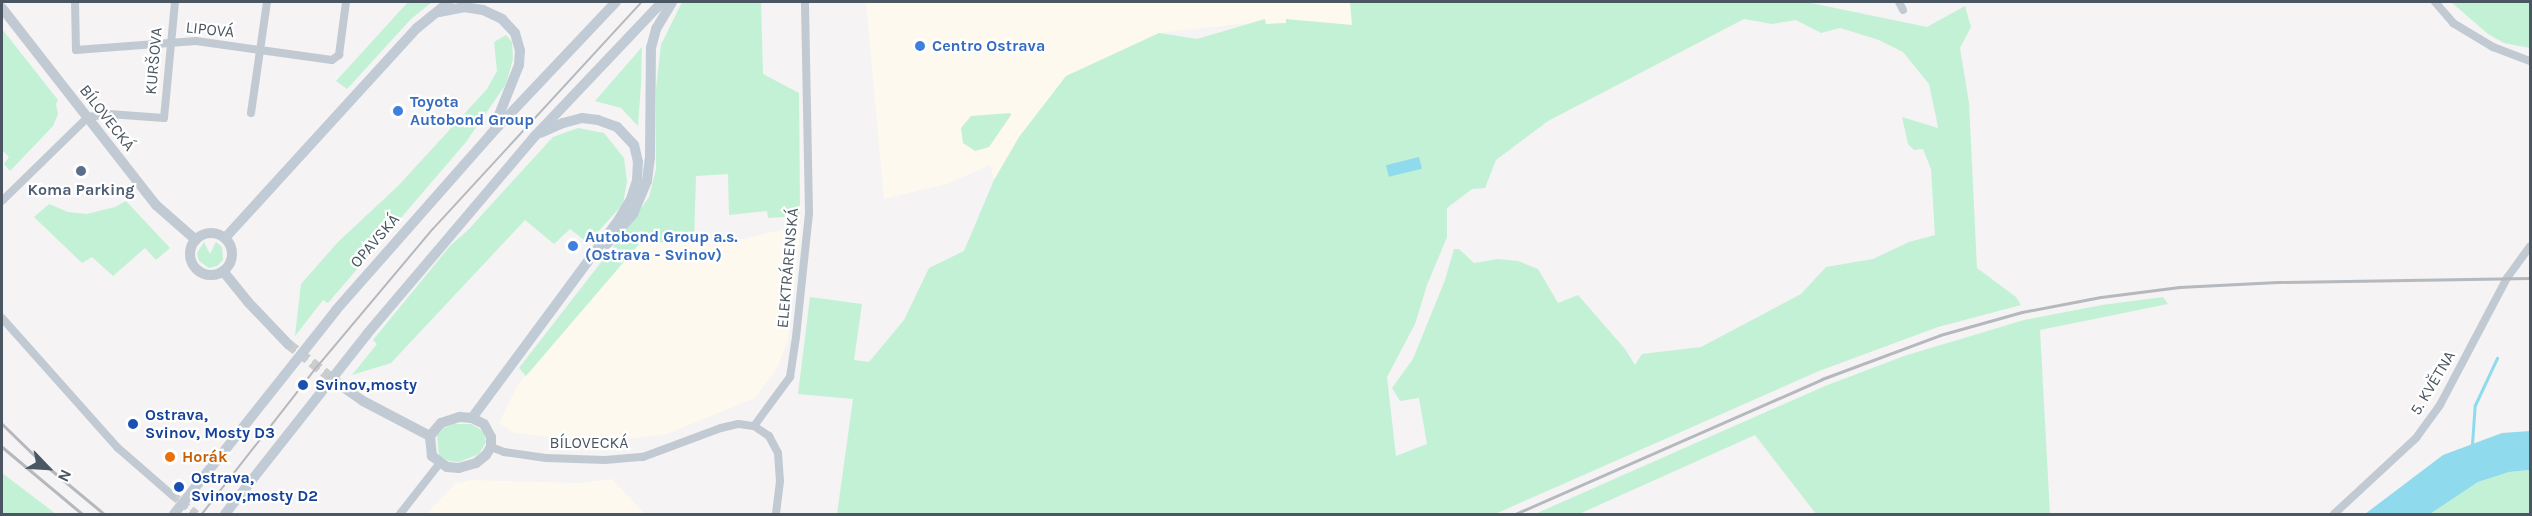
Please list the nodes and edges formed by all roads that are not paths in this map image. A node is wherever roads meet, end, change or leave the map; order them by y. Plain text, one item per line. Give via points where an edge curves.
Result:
1 (75, 2) edge
2 (175, 2) edge
3 (267, 2) edge
4 (346, 2) edge
5 (449, 2) edge
6 (616, 2) edge
7 (662, 2) edge
8 (672, 2) edge
9 (805, 2) edge
10 (2435, 2) edge
11 (2, 8) edge
12 (436, 12) junction
13 (170, 42) junction
14 (260, 52) junction
15 (2530, 62) edge
16 (251, 112) dead end
17 (88, 117) junction
18 (491, 134) junction
19 (535, 136) junction
20 (2, 201) edge
21 (225, 238) junction
22 (196, 240) junction
23 (2530, 246) edge
24 (584, 267) junction
25 (223, 271) junction
26 (2, 318) edge
27 (288, 344) tunnel mouth
28 (343, 387) tunnel mouth
29 (472, 418) junction
30 (754, 426) junction
31 (430, 436) junction
32 (491, 447) junction
33 (439, 464) junction
34 (172, 495) tunnel mouth
35 (174, 514) edge
36 (225, 514) edge
37 (400, 514) edge
38 (776, 514) edge
39 (2334, 514) edge

1 - 13 street, LIPOVÁ via 76,50
2 - 13 street, KURŠOVA
3 - 14 street
4 - 14 street, LIPOVÁ via 339,55 332,60
5 - 12 main road
6 - 18 main road, OPAVSKÁ
7 - 19 main road
8 - 24 main road via 656,29 651,48 649,164 645,186 625,225
9 - 30 street, ELEKTRÁRENSKÁ via 809,213 796,337 790,376
10 - 15 street via 2453,23 2493,47
11 - 17 street, BÍLOVECKÁ
12 - 18 main road via 464,7 483,10 502,19 517,37 518,71
12 - 21 main road
13 - 14 street, LIPOVÁ
13 - 17 street, KURŠOVA via 164,118 109,114
14 - 16 street
17 - 20 street
17 - 22 street, BÍLOVECKÁ via 156,205
18 - 35 main road, OPAVSKÁ, bridge via 336,310
19 - 24 main road via 569,121 590,119 617,127 634,144 638,168 631,199
19 - 36 main road, bridge via 367,334
21 - 22 street via 212,233
21 - 25 street via 232,255
22 - 25 street via 191,251 196,268 209,275
23 - 39 street, 5. KVĚTNA via 2507,278 2440,405 2416,438
24 - 29 main road
25 - 27 street
26 - 34 street via 118,448
28 - 31 street
29 - 31 street via 445,421
29 - 32 street via 487,428
30 - 32 street, BÍLOVECKÁ via 739,423 721,428 643,457 546,458
30 - 38 street via 769,436 778,453
31 - 33 street via 430,451
32 - 33 street via 483,459 468,466 451,468
33 - 37 street

